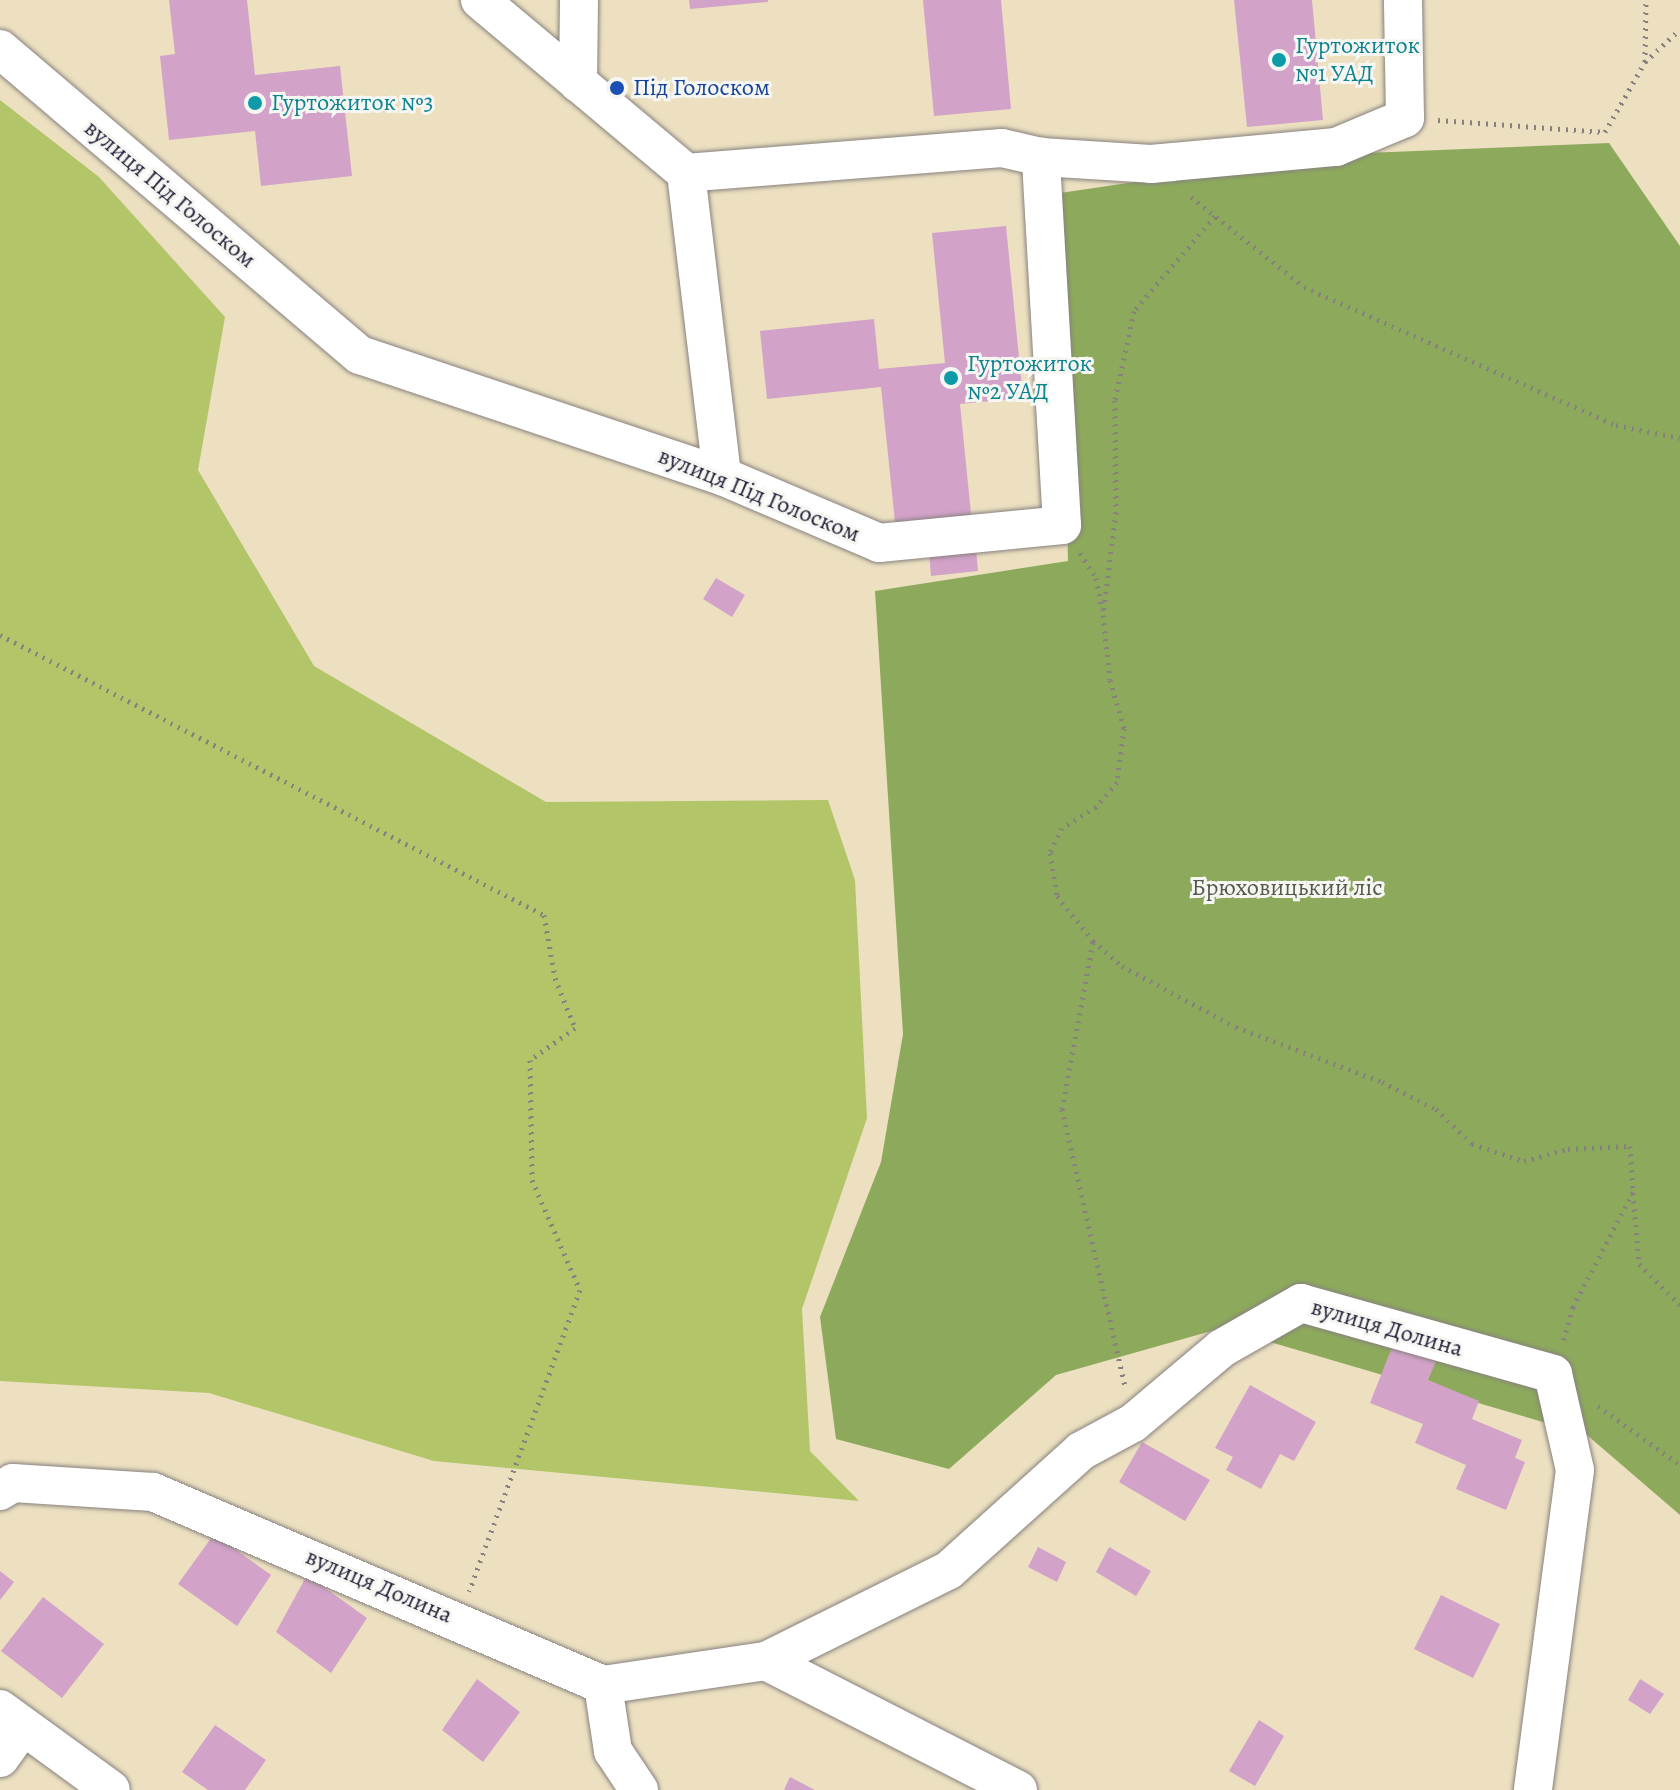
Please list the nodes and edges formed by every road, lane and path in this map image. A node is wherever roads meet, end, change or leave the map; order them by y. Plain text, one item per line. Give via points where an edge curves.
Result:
1 (480, 0) edge
2 (579, 0) edge
3 (1403, 0) edge
4 (1646, 0) edge
5 (1680, 29) edge
6 (0, 49) edge
7 (1645, 62) junction
8 (578, 83) junction
9 (1405, 118) junction
10 (1041, 157) junction
11 (1151, 164) junction
12 (686, 173) junction
13 (1215, 216) junction
14 (1680, 438) edge
15 (722, 476) junction
16 (1062, 525) junction
17 (1103, 615) junction
18 (0, 635) edge
19 (1093, 941) junction
20 (1633, 1192) junction
21 (1680, 1305) edge
22 (1553, 1374) junction
23 (1133, 1423) junction
24 (1680, 1465) edge
25 (0, 1491) edge
26 (458, 1619) junction
27 (766, 1661) junction
28 (603, 1685) junction
29 (12, 1717) edge
30 (0, 1758) edge
31 (111, 1790) edge
32 (639, 1790) edge
33 (1018, 1790) edge
34 (1533, 1790) edge

1 - 8 street
2 - 8 street
3 - 9 street
4 - 7 path
5 - 7 path
6 - 15 street, вулиця Під Голоском via 360,355
7 - 9 path via 1605,132
8 - 12 street
9 - 11 street via 1336,147
10 - 11 street
10 - 12 street via 1002,148
10 - 16 street
11 - 13 path
12 - 15 street
13 - 14 path via 1304,287 1616,425
13 - 17 path via 1134,311 1115,400 1116,512
15 - 16 street, вулиця Під Голоском via 879,543
16 - 17 path via 1096,578
17 - 19 path via 1110,680 1124,728 1117,782 1096,807 1062,828 1050,853 1057,896
18 - 26 path via 544,915 555,978 575,1028 530,1060 532,1180 580,1290
19 - 20 path via 1122,966 1236,1027 1436,1109 1472,1144 1524,1161 1568,1149 1630,1146
19 - 23 path via 1062,1109
20 - 21 path via 1639,1264
20 - 22 path via 1573,1307
22 - 23 street, вулиця Долина via 1301,1303 1222,1348
22 - 24 path
22 - 34 street via 1575,1470
23 - 27 street, вулиця Долина via 1081,1451 949,1570
25 - 26 street, вулиця Долина via 13,1483 153,1492
26 - 28 street, вулиця Долина
27 - 28 street, вулиця Долина
27 - 33 street
28 - 32 street via 613,1751
29 - 30 street
29 - 31 street

